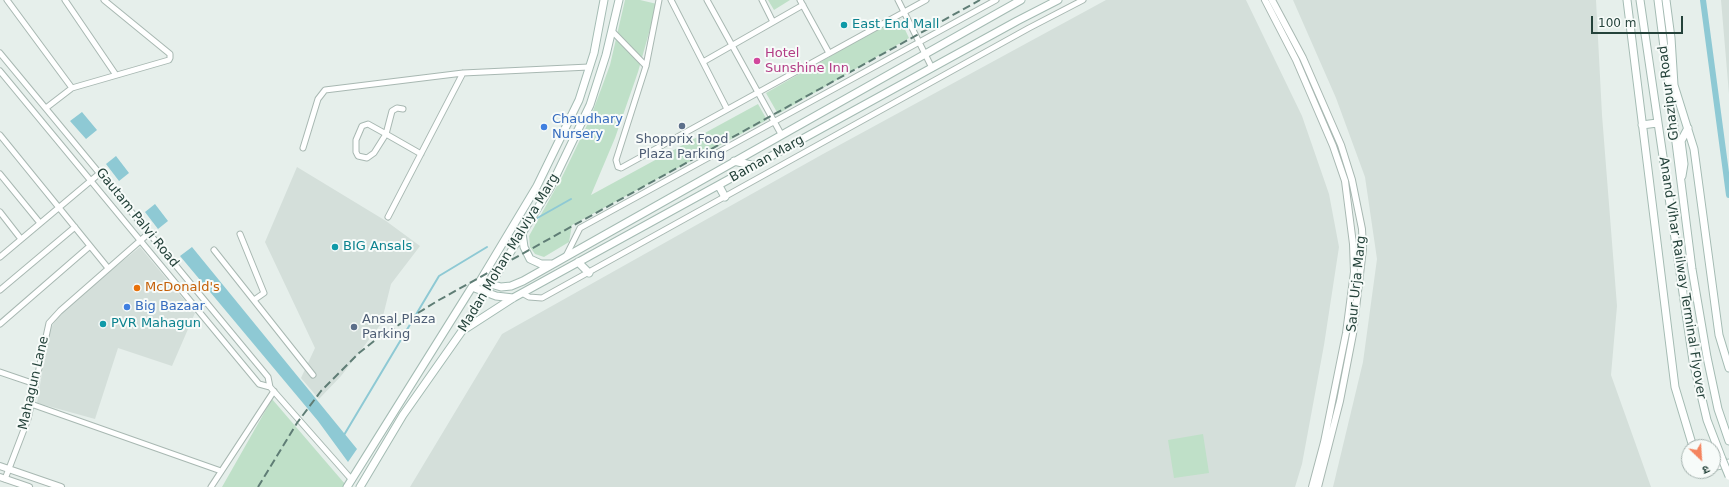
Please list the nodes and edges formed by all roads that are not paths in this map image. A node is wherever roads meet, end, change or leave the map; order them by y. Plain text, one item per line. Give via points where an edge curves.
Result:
1 (7, 0) edge
2 (65, 0) edge
3 (104, 0) edge
4 (604, 0) edge
5 (619, 0) edge
6 (659, 0) edge
7 (671, 0) edge
8 (707, 0) edge
9 (762, 0) edge
10 (898, 0) edge
11 (926, 0) edge
12 (996, 0) edge
13 (1021, 0) edge
14 (1058, 0) edge
15 (1083, 0) edge
16 (1265, 0) edge
17 (1272, 0) edge
18 (1627, 0) edge
19 (1640, 0) edge
20 (1658, 0) edge
21 (1666, 0) edge
22 (802, 2) edge
23 (904, 12) junction
24 (774, 22) junction
25 (612, 31) junction
26 (919, 41) junction
27 (733, 45) junction
28 (0, 53) edge
29 (829, 53) junction
30 (925, 54) junction
31 (703, 62) junction
32 (646, 66) junction
33 (589, 67) junction
34 (932, 68) junction
35 (0, 71) edge
36 (463, 73) junction
37 (116, 75) junction
38 (72, 88) junction
39 (758, 92) junction
40 (46, 108) junction
41 (403, 109) dead end
42 (727, 109) junction
43 (774, 121) junction
44 (1657, 123) junction
45 (1642, 125) junction
46 (1688, 128) junction
47 (386, 134) junction
48 (781, 134) junction
49 (0, 135) edge
50 (759, 147) junction
51 (302, 148) dead end
52 (421, 154) junction
53 (766, 160) junction
54 (734, 161) junction
55 (755, 166) junction
56 (100, 173) junction
57 (0, 174) edge
58 (1682, 179) junction
59 (90, 181) junction
60 (719, 186) junction
61 (725, 198) junction
62 (59, 208) junction
63 (0, 212) edge
64 (388, 217) dead end
65 (40, 223) junction
66 (75, 227) junction
67 (149, 233) junction
68 (522, 233) junction
69 (240, 234) dead end
70 (1688, 235) joint
71 (22, 239) junction
72 (140, 241) junction
73 (90, 246) junction
74 (0, 248) edge
75 (214, 250) dead end
76 (2, 255) edge
77 (566, 256) junction
78 (578, 262) junction
79 (553, 264) junction
80 (108, 268) junction
81 (589, 273) junction
82 (480, 281) junction
83 (492, 284) junction
84 (472, 287) junction
85 (0, 290) edge
86 (487, 292) junction
87 (522, 293) junction
88 (513, 298) junction
89 (254, 300) junction
90 (0, 324) edge
91 (462, 331) junction
92 (1729, 368) edge
93 (0, 372) edge
94 (1337, 374) junction
95 (313, 375) dead end
96 (1345, 376) junction
97 (35, 384) junction
98 (272, 389) junction
99 (32, 404) junction
100 (1691, 439) edge
101 (1729, 441) edge
102 (0, 466) edge
103 (9, 469) junction
104 (221, 471) junction
105 (1729, 476) edge
106 (3, 478) edge
107 (352, 480) junction
108 (29, 487) edge
109 (61, 487) edge
110 (211, 487) edge
111 (348, 487) edge
112 (360, 487) edge
113 (1312, 487) edge
114 (1318, 487) edge

1 - 38 street
2 - 37 street
3 - 37 street via 171,56 169,60
4 - 33 main road, Madan Mohan Malviya Marg
5 - 25 main road, Madan Mohan Malviya Marg
6 - 32 street
7 - 31 street
8 - 27 street
9 - 24 street
10 - 23 street
11 - 23 street
12 - 26 street
13 - 30 main road, Baman Marg
14 - 34 main road, Baman Marg
15 - 61 street
16 - 94 street, Saur Urja Marg via 1317,105 1345,181 1354,272
17 - 96 street, Saur Urja Marg via 1303,58 1338,138 1360,214 1363,249
18 - 45 main road
19 - 44 main road, Ghazipur Road
20 - 58 main road, Ghazipur Road via 1678,165
21 - 46 main road via 1674,85
22 - 24 street
22 - 29 street
23 - 26 street
23 - 29 street
24 - 27 street
25 - 32 street
25 - 68 main road, Madan Mohan Malviya Marg via 590,105 553,182
26 - 30 street
26 - 43 street
27 - 31 street
27 - 39 street
28 - 40 street, Gautam Palvi Road
29 - 39 street
30 - 34 street
30 - 48 main road, Baman Marg
31 - 42 street
32 - 42 street via 616,160 618,167 624,168
33 - 36 street
33 - 82 main road, Madan Mohan Malviya Marg via 558,145 537,186
34 - 53 main road, Baman Marg
35 - 59 street, Gautam Palvi Road
36 - 51 street via 325,90 318,99
36 - 52 street
37 - 38 street
38 - 40 street
39 - 42 street
39 - 43 street
40 - 56 street, Gautam Palvi Road
41 - 47 street via 397,108 392,111
43 - 48 street
43 - 77 street via 580,228
44 - 45 main road
44 - 105 main road, Anand Vihar Railway Terminal Flyover, bridge via 1693,361 1707,420
45 - 100 main road via 1675,388
46 - 58 main road via 1682,140
46 - 92 main road via 1694,149 1719,335
47 - 47 street via 374,153 367,158 358,156 356,140 362,126 368,124
47 - 52 street
48 - 50 main road, Baman Marg
49 - 62 street
50 - 53 main road
50 - 54 main road, Baman Marg
52 - 64 street
53 - 55 main road, Baman Marg
54 - 55 main road
54 - 77 main road, Baman Marg
55 - 60 main road, Baman Marg
56 - 59 street
56 - 67 street, Gautam Palvi Road
57 - 65 street
58 - 70 main road, Ghazipur Road
59 - 62 street
59 - 72 street, Gautam Palvi Road
60 - 61 main road
60 - 78 main road, Baman Marg
61 - 81 street
62 - 65 street
62 - 66 street
63 - 71 street
65 - 71 street
66 - 73 street
66 - 85 street
67 - 72 street, Mahagun Lane
67 - 98 street, Gautam Palvi Road via 268,377
68 - 79 main road via 524,247 530,259 541,264
68 - 83 main road, Madan Mohan Malviya Marg
69 - 89 street via 264,293
70 - 101 main road, Anand Vihar Railway Terminal Flyover via 1707,357 1718,409
71 - 76 street
72 - 80 street, Mahagun Lane
72 - 98 street, Gautam Palvi Road via 260,384
73 - 80 street
73 - 90 street
74 - 76 street
75 - 89 street
77 - 79 main road, Baman Marg
78 - 81 main road
78 - 87 main road, Baman Marg
79 - 83 main road, Baman Marg via 511,286 501,287
80 - 97 street, Mahagun Lane via 49,323
81 - 87 street via 542,298 529,297
82 - 83 main road, Baman Marg
82 - 84 main road, Madan Mohan Malviya Marg
83 - 86 main road, Madan Mohan Malviya Marg
84 - 86 main road
84 - 107 main road, Madan Mohan Malviya Marg
86 - 88 main road
86 - 91 main road, Madan Mohan Malviya Marg
87 - 88 main road, Baman Marg
88 - 91 main road, Baman Marg
89 - 95 street
91 - 112 main road, Madan Mohan Malviya Marg via 403,415
93 - 97 street
94 - 96 street
94 - 113 street, Saur Urja Marg
96 - 114 street, Saur Urja Marg
97 - 99 street, Mahagun Lane
98 - 104 street
98 - 107 street, Gautam Palvi Road
99 - 103 street, Mahagun Lane
99 - 104 street
102 - 103 street
103 - 106 street, Mahagun Lane
103 - 109 street
104 - 110 street
106 - 108 street
107 - 111 main road, Madan Mohan Malviya Marg

